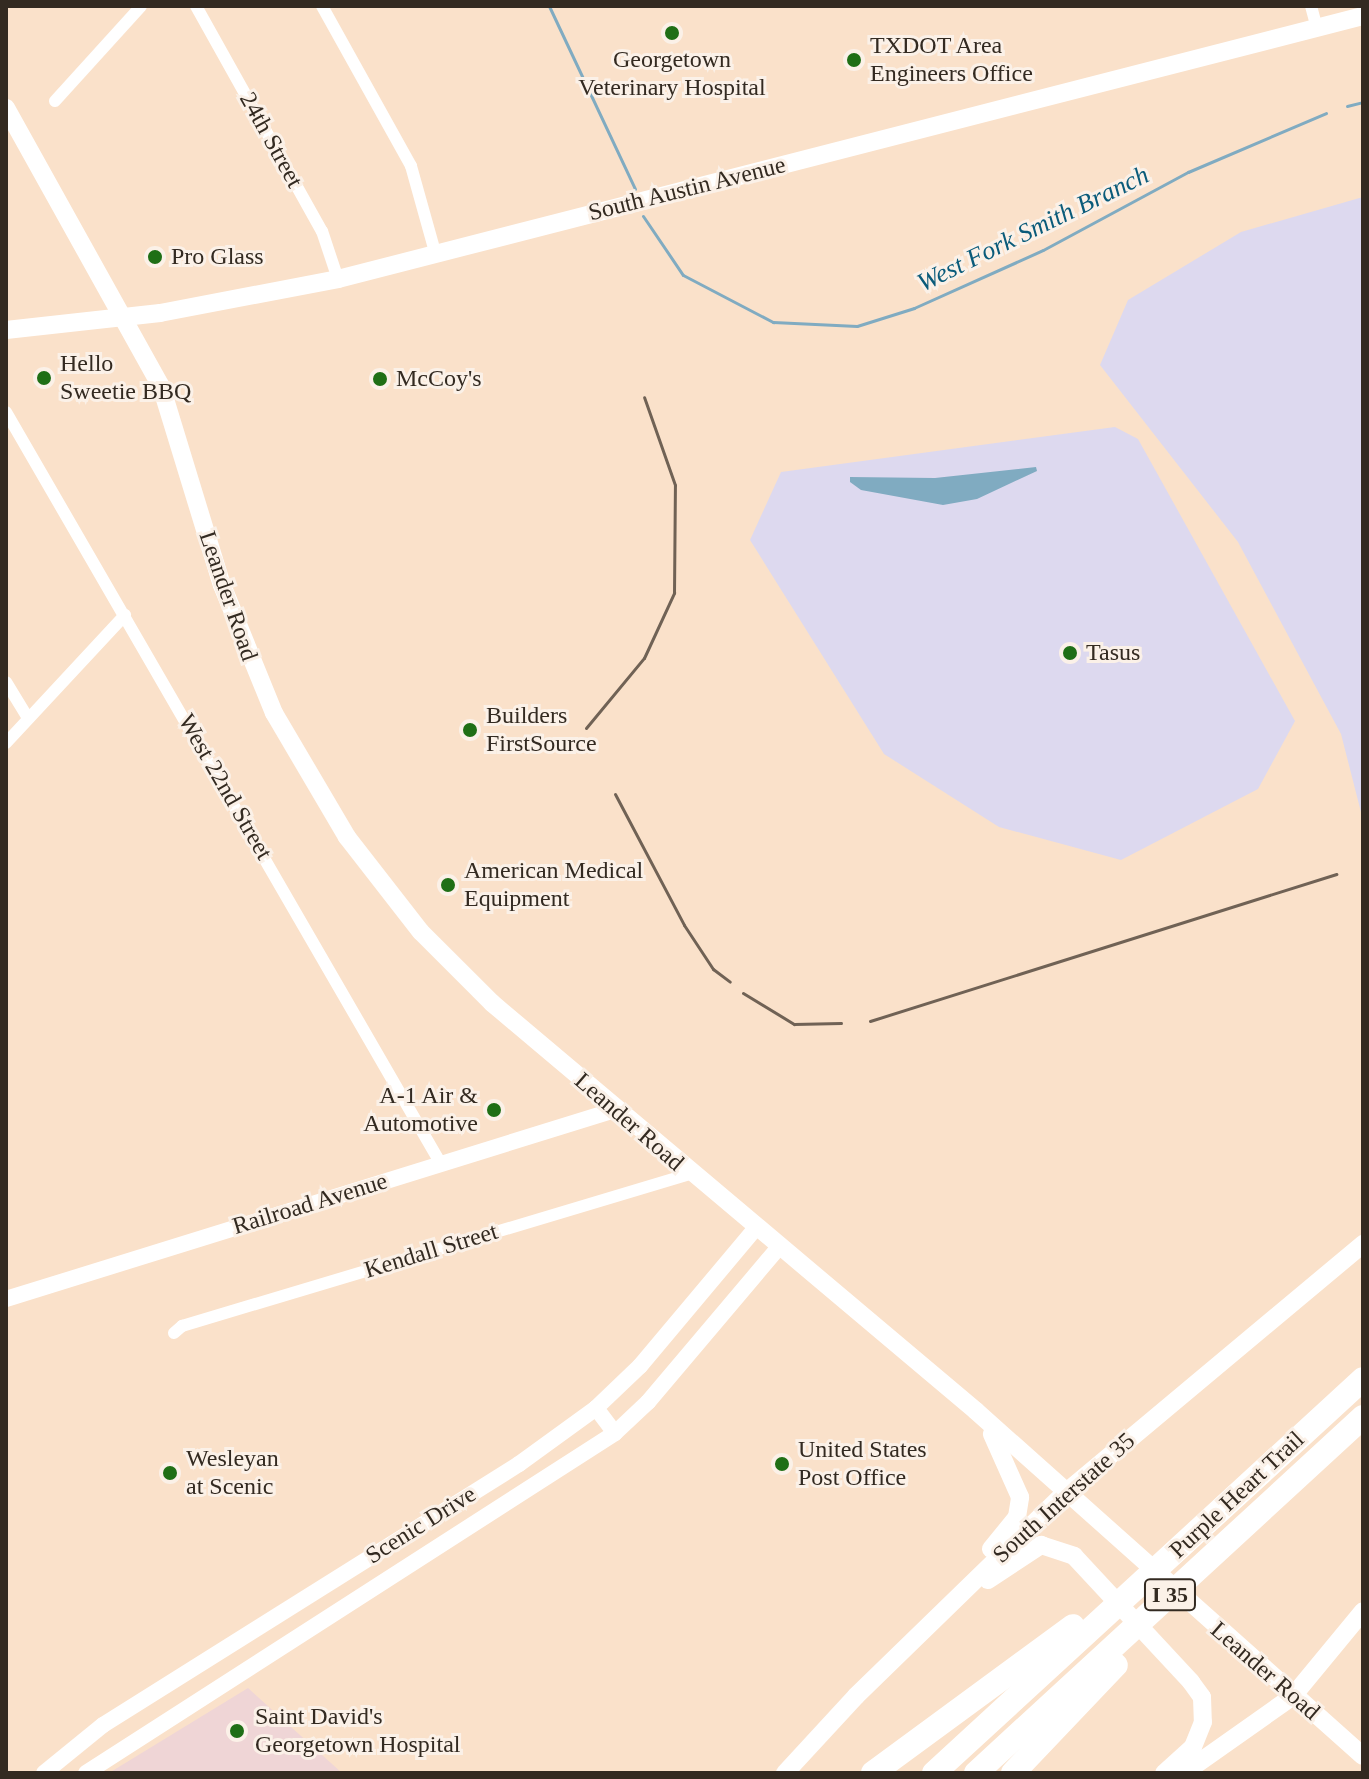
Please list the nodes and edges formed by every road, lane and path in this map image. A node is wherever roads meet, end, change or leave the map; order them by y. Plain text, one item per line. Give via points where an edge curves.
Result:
1 (141, 6) edge
2 (196, 6) edge
3 (322, 6) edge
4 (1311, 6) edge
5 (1363, 16) edge
6 (1317, 29) junction
7 (55, 101) dead end
8 (6, 108) edge
9 (435, 252) junction
10 (338, 279) junction
11 (126, 317) junction
12 (6, 330) edge
13 (6, 412) edge
14 (125, 615) junction
15 (6, 682) edge
16 (28, 718) junction
17 (6, 743) edge
18 (615, 1110) junction
19 (441, 1164) junction
20 (690, 1174) junction
21 (755, 1229) junction
22 (1363, 1244) edge
23 (778, 1248) junction
24 (6, 1299) edge
25 (174, 1333) dead end
26 (1358, 1382) edge
27 (596, 1408) junction
28 (982, 1417) junction
29 (1363, 1417) edge
30 (615, 1433) junction
31 (1304, 1473) junction
32 (490, 1481) junction
33 (1064, 1494) junction
34 (506, 1506) junction
35 (328, 1584) junction
36 (343, 1608) junction
37 (1363, 1611) edge
38 (933, 1619) junction
39 (1102, 1619) junction
40 (212, 1658) junction
41 (226, 1682) junction
42 (1293, 1696) junction
43 (103, 1725) junction
44 (118, 1750) junction
45 (1363, 1756) edge
46 (44, 1773) edge
47 (86, 1773) edge
48 (785, 1773) edge
49 (873, 1773) edge
50 (934, 1773) edge
51 (976, 1773) edge
52 (1013, 1773) edge
53 (1164, 1773) edge
54 (1184, 1773) edge

1 - 7 street
2 - 10 street, 24th Street via 322,231
3 - 9 street via 411,166
4 - 6 street
5 - 6 main road, South Austin Avenue
6 - 9 main road, South Austin Avenue
8 - 11 main road, Leander Road
9 - 10 main road, South Austin Avenue
10 - 11 main road, South Austin Avenue
11 - 12 main road, South Austin Avenue
11 - 18 main road, Leander Road via 161,386 242,641 307,774 347,837 436,948
13 - 14 street, West 22nd Street
14 - 16 street
14 - 19 street, West 22nd Street
15 - 16 street
16 - 17 street
18 - 19 street, Railroad Avenue
18 - 20 main road, Leander Road
19 - 24 street, Railroad Avenue
20 - 21 main road, Leander Road
20 - 25 street, Kendall Street via 182,1326
21 - 23 main road, Leander Road
21 - 27 street, Scenic Drive via 640,1366
22 - 33 main road, South Interstate 35
23 - 28 main road, Leander Road
23 - 30 street, Scenic Drive via 648,1402
26 - 39 highway, Purple Heart Trail / I 35
27 - 30 street
27 - 32 street, Scenic Drive
28 - 33 main road, Leander Road
28 - 38 main road via 1013,1472 1020,1497 1017,1517
29 - 31 highway, Purple Heart Trail / I 35
30 - 34 street, Scenic Drive
31 - 51 highway, Purple Heart Trail / I 35
31 - 52 highway via 1216,1570 1164,1616
32 - 34 street
32 - 35 street, Scenic Drive
33 - 38 main road, South Interstate 35
33 - 42 main road, Leander Road
34 - 36 street, Scenic Drive
35 - 36 street
35 - 40 street, Scenic Drive
36 - 41 street, Scenic Drive
37 - 42 main road
38 - 48 main road, South Interstate 35
38 - 53 main road via 1041,1545 1074,1556 1202,1697 1203,1722 1193,1747
39 - 49 highway via 1076,1623
39 - 50 highway, Purple Heart Trail / I 35
40 - 41 street
40 - 43 street, Scenic Drive
41 - 44 street, Scenic Drive
42 - 45 main road, Leander Road
42 - 54 main road
43 - 44 street
43 - 46 street, Scenic Drive
44 - 47 street, Scenic Drive

